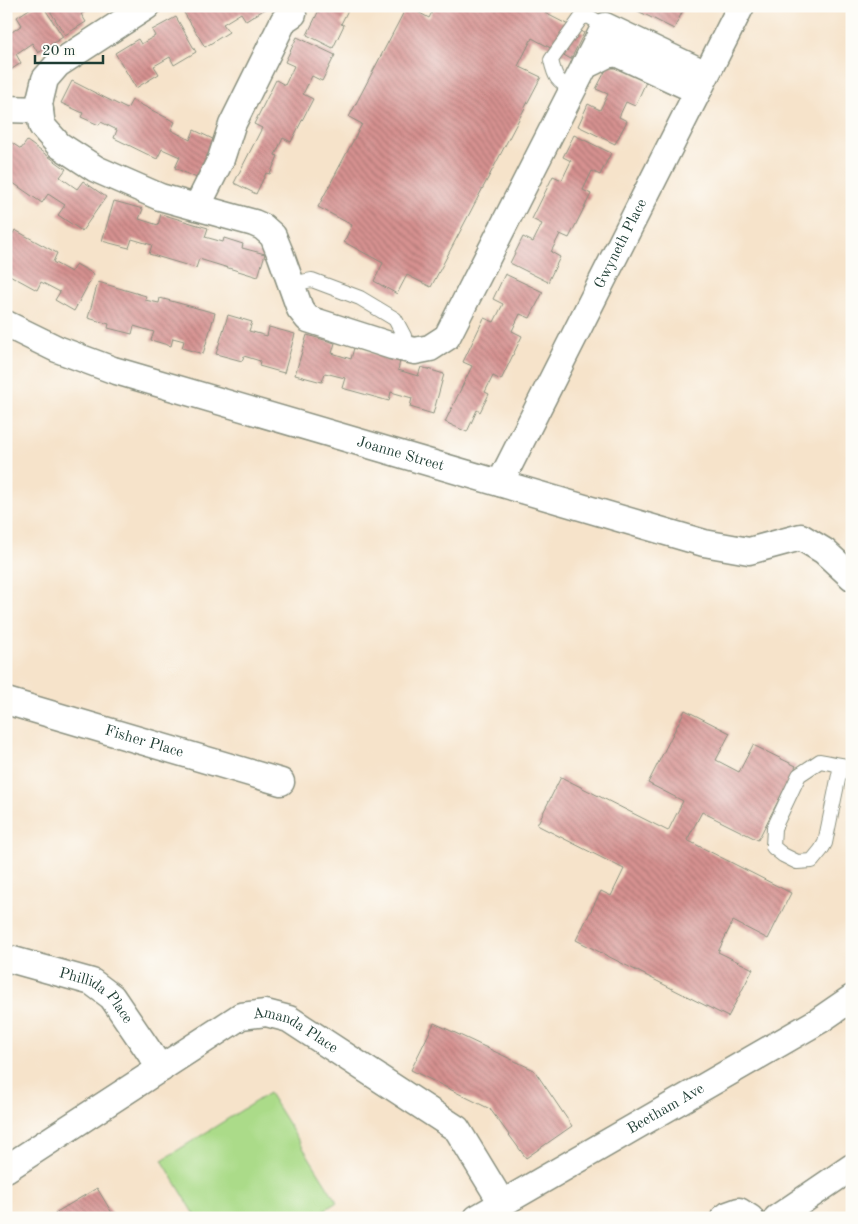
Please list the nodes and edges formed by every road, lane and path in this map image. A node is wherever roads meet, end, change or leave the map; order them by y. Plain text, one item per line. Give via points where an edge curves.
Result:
1 (147, 6) edge
2 (741, 6) edge
3 (293, 14) dead end
4 (605, 26) junction
5 (585, 65) junction
6 (702, 82) junction
7 (573, 90) junction
8 (6, 109) edge
9 (40, 110) junction
10 (197, 207) junction
11 (292, 284) junction
12 (6, 324) edge
13 (405, 349) junction
14 (500, 483) junction
15 (852, 577) edge
16 (6, 702) edge
17 (846, 766) edge
18 (282, 782) dead end
19 (6, 958) edge
20 (852, 998) edge
21 (161, 1069) junction
22 (852, 1167) edge
23 (6, 1169) edge
24 (502, 1203) junction
25 (477, 1218) edge
26 (724, 1218) edge
27 (750, 1218) edge
28 (777, 1218) edge

1 - 9 street via 58,64 45,79
2 - 6 street, Gwyneth Place
3 - 10 street via 284,20 232,125 221,159
4 - 5 street
4 - 6 street
4 - 7 lane via 588,16 581,18 551,60 556,77
5 - 6 street via 601,56 618,54
5 - 7 street
6 - 14 street, Gwyneth Place
7 - 13 street via 447,337 430,348
8 - 9 street
9 - 10 street via 42,126 59,145 96,169 160,197
10 - 11 street via 262,227 273,236
11 - 13 street via 300,309 308,320
11 - 13 lane via 312,280 367,302 395,319 404,336
12 - 14 street, Joanne Street via 113,370
14 - 15 street, Joanne Street via 704,543 749,551 801,537 824,551
16 - 18 street, Fisher Place
17 - 17 lane via 820,761 798,775 774,828 773,847 797,862 812,861 825,843
19 - 21 street, Phillida Place via 92,982 112,997
20 - 24 street, Beetham Ave via 820,1020
21 - 23 street, Amanda Place
21 - 24 street, Amanda Place via 240,1016 266,1013 289,1019 457,1128
22 - 28 street
24 - 25 street, Beetham Ave
26 - 27 street via 739,1211

